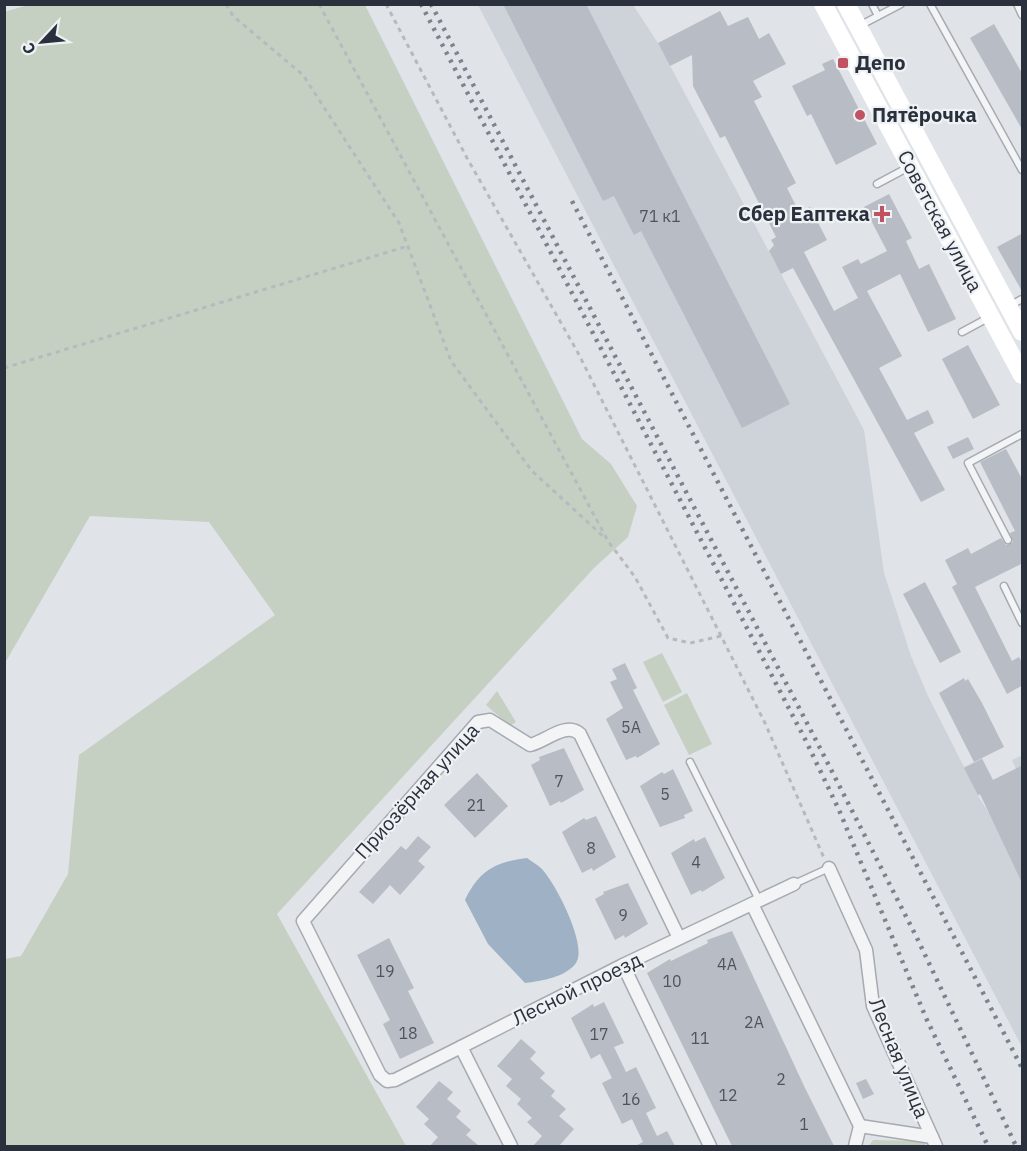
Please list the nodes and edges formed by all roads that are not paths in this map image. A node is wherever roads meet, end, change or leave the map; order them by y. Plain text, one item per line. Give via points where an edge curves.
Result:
1 (823, 4) edge
2 (846, 4) edge
3 (872, 4) edge
4 (901, 4) edge
5 (930, 4) edge
6 (1017, 4) edge
7 (1023, 15) edge
8 (878, 16) junction
9 (858, 27) junction
10 (910, 166) junction
11 (1023, 170) edge
12 (877, 184) dead end
13 (1016, 303) edge
14 (991, 316) junction
15 (962, 332) dead end
16 (1023, 332) edge
17 (1023, 375) edge
18 (1023, 434) edge
19 (1008, 540) dead end
20 (1004, 586) dead end
21 (1023, 623) edge
22 (690, 762) dead end
23 (829, 868) joint
24 (794, 884) joint
25 (756, 902) junction
26 (679, 938) junction
27 (623, 965) junction
28 (460, 1047) junction
29 (860, 1126) junction
30 (934, 1142) edge
31 (511, 1146) edge
32 (710, 1146) edge
33 (855, 1146) edge

1 - 10 main road, Советская улица
2 - 9 main road, Советская улица
3 - 8 lane
4 - 8 lane
5 - 11 lane
6 - 7 lane
8 - 9 lane
9 - 13 main road, Советская улица
10 - 12 lane
10 - 14 main road, Советская улица
13 - 16 main road, Советская улица
14 - 15 lane
14 - 17 main road, Советская улица
18 - 19 lane via 968,463
20 - 21 lane
22 - 25 lane
23 - 24 lane
23 - 30 street, Лесная улица via 866,950 873,1006
24 - 25 street, Лесной проезд
25 - 26 street, Лесной проезд
25 - 29 street
26 - 27 street, Лесной проезд
26 - 28 street, Приозёрная улица via 580,734 568,729 530,746 490,720 478,722 303,921 374,1064 387,1081
27 - 28 street, Лесной проезд
27 - 32 street
28 - 31 street
29 - 30 street
29 - 33 street

